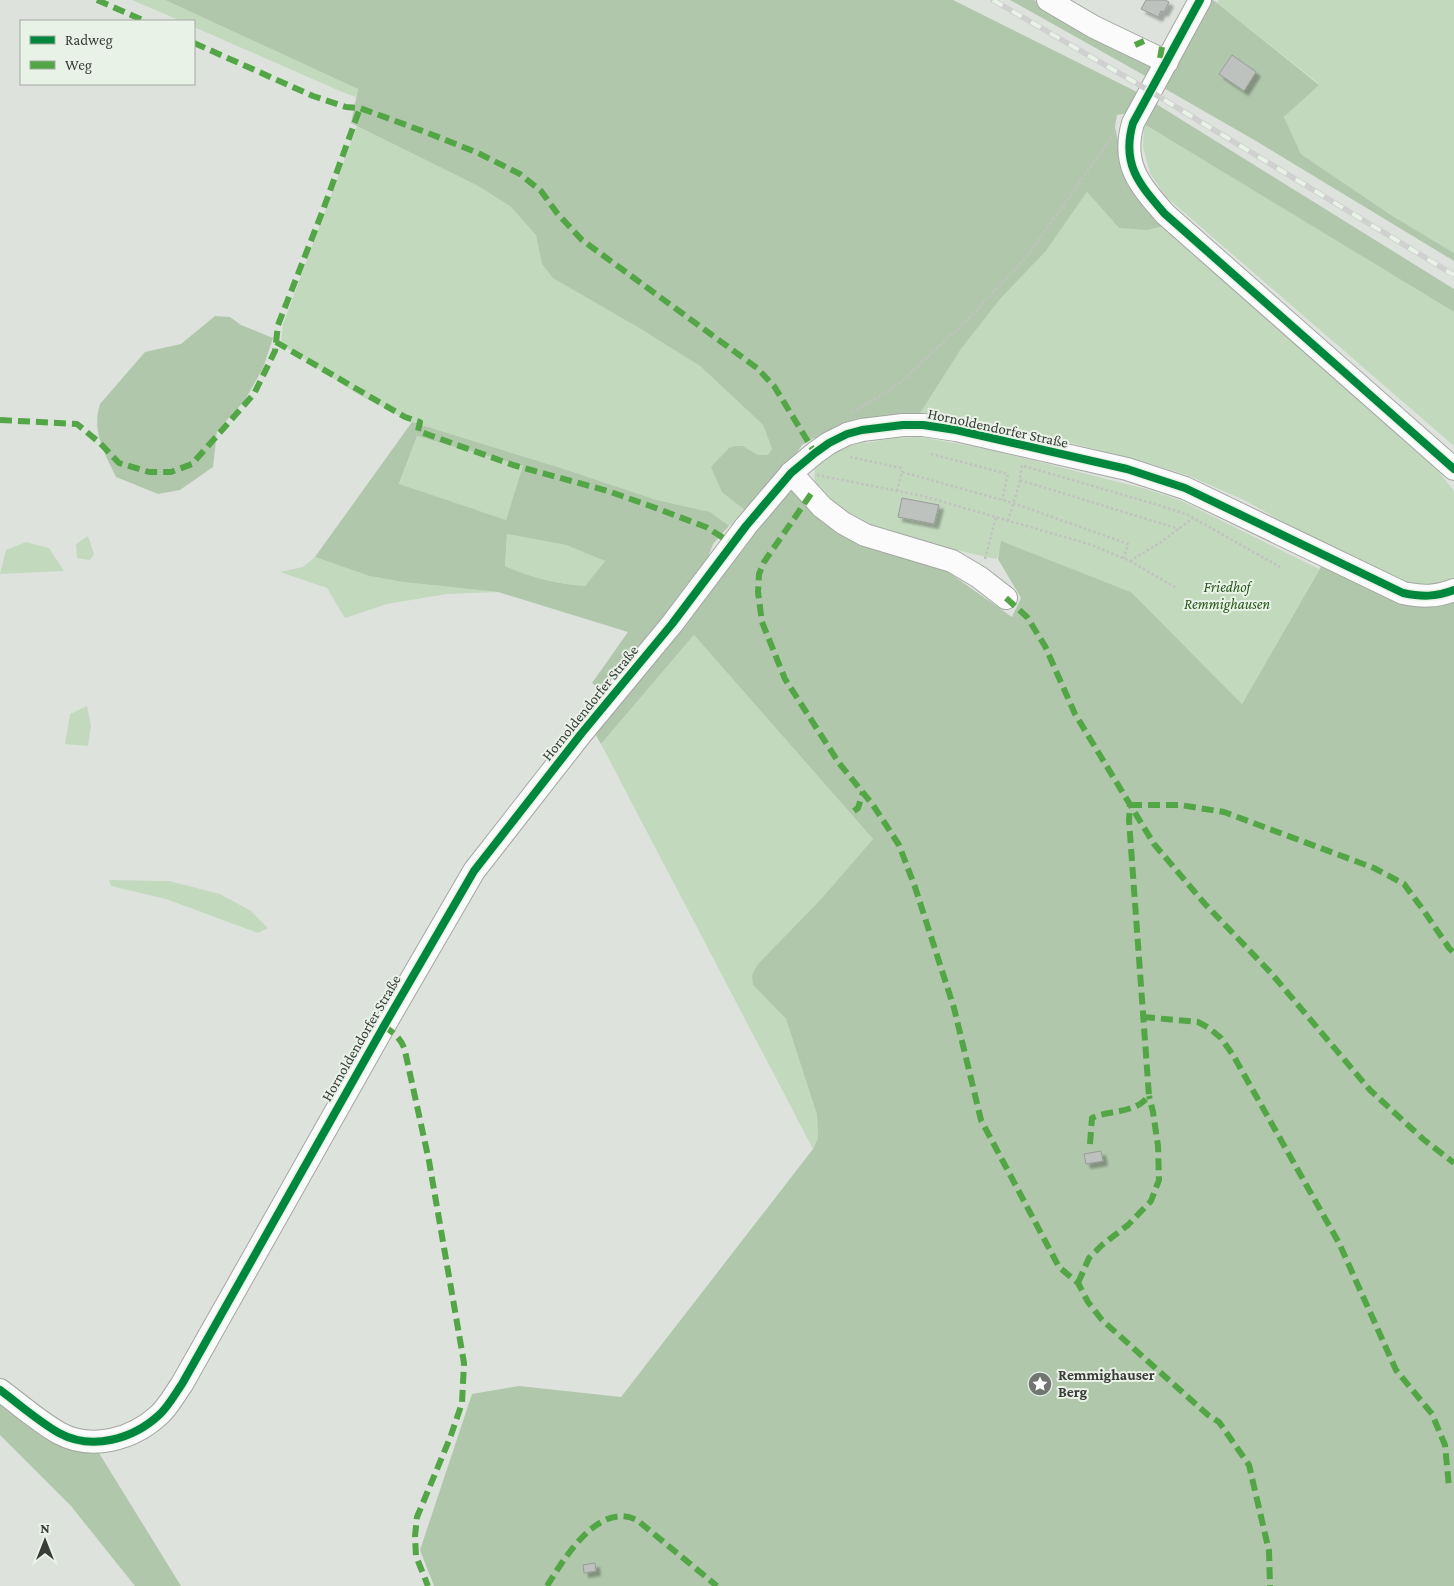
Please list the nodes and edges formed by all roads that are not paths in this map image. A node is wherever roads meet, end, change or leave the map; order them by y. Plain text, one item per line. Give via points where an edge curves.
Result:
1 (1048, 0) edge
2 (1200, 0) edge
3 (1167, 62) junction
4 (1454, 469) edge
5 (794, 471) junction
6 (1454, 590) edge
7 (1006, 598) dead end
8 (0, 1390) edge

1 - 3 street via 1094,27
2 - 3 street
3 - 4 street via 1130,132 1130,162 1139,183 1165,214
5 - 6 street, Hornoldendorfer Straße via 829,442 862,430 903,425 956,430 1127,469 1185,488 1403,593 1427,597
5 - 7 street via 822,506 843,523 865,535 952,561
5 - 8 street, Hornoldendorfer Straße via 746,526 672,624 474,871 182,1384 161,1414 127,1437 94,1442 78,1440 60,1434

